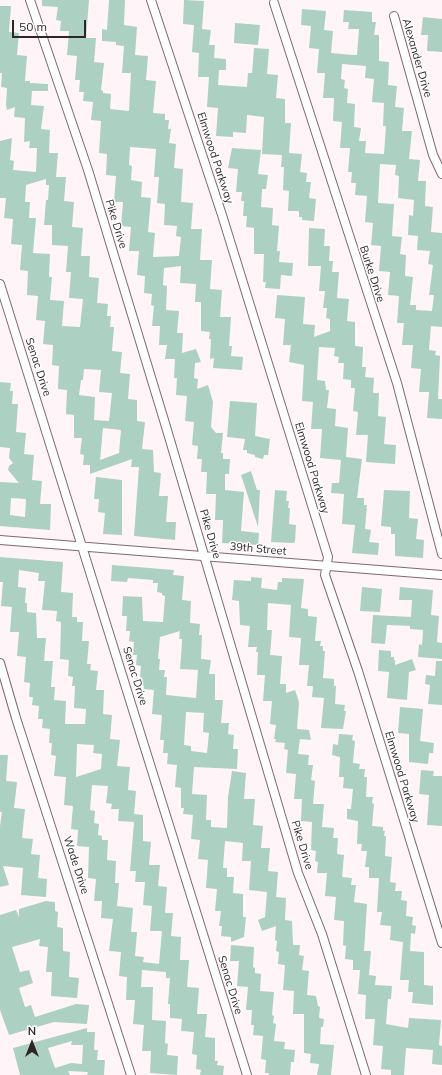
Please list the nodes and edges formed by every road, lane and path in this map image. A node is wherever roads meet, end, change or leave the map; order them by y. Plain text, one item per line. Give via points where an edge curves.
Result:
1 (30, 0) edge
2 (151, 0) edge
3 (274, 3) dead end
4 (394, 16) dead end
5 (442, 174) edge
6 (0, 284) edge
7 (0, 540) edge
8 (83, 546) junction
9 (442, 554) edge
10 (204, 556) junction
11 (326, 567) junction
12 (442, 575) edge
13 (0, 662) edge
14 (442, 943) edge
15 (131, 1075) edge
16 (247, 1075) edge
17 (366, 1075) edge

1 - 10 street, Pike Drive via 88,170
2 - 11 street, Elmwood Parkway via 222,215 326,549
3 - 9 street, Burke Drive via 398,383
4 - 5 street, Alexander Drive via 434,155
6 - 8 street, Senac Drive
7 - 8 street, 39th Street
8 - 10 street, 39th Street
8 - 16 street, Senac Drive
10 - 11 street, 39th Street
10 - 17 street, Pike Drive via 298,873 322,934
11 - 12 street, 39th Street
11 - 14 street, Elmwood Parkway via 325,575 358,671
13 - 15 street, Wade Drive

